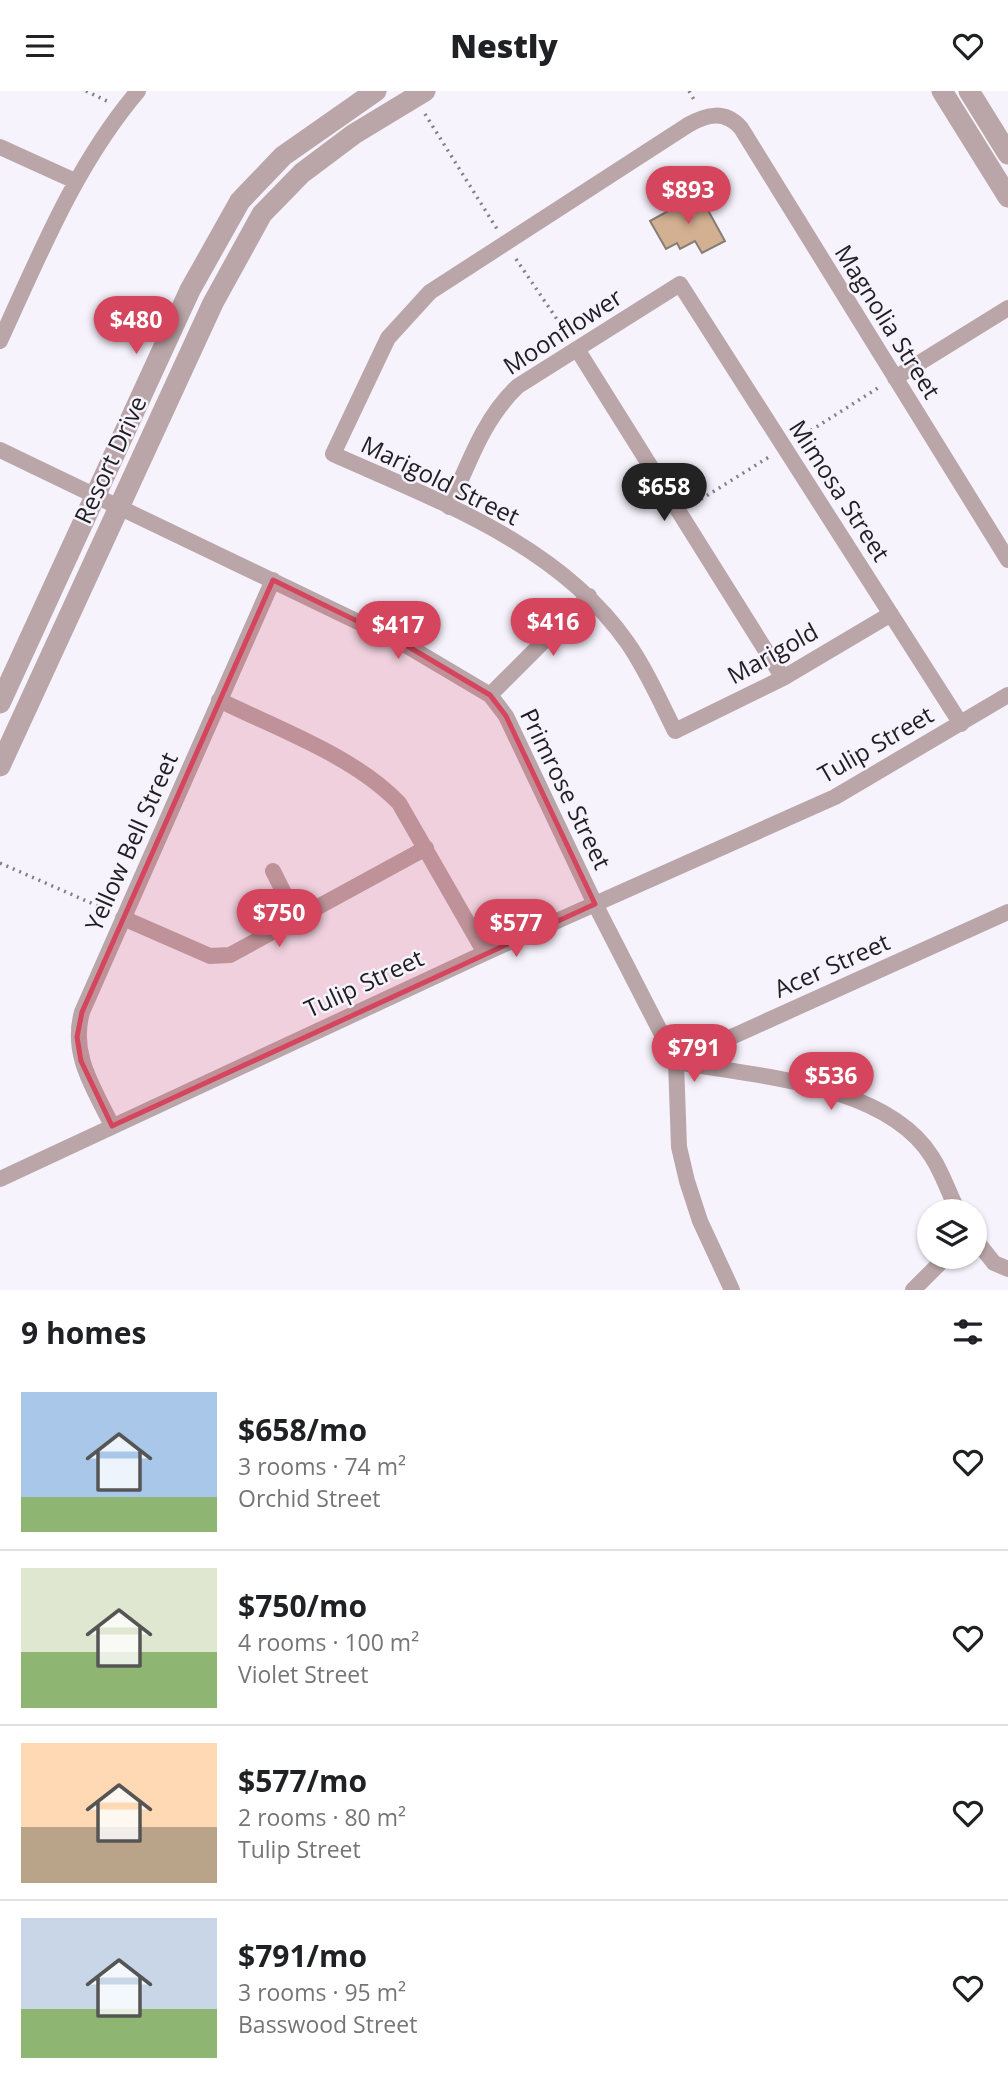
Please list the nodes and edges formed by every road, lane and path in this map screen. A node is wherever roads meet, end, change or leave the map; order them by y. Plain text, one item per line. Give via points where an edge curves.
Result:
1 (86, 91) edge
2 (138, 91) edge
3 (376, 91) edge
4 (943, 91) edge
5 (969, 91) edge
6 (417, 93) edge
7 (124, 108) junction
8 (721, 115) joint
9 (0, 147) edge
10 (1008, 154) edge
11 (75, 181) junction
12 (1008, 197) edge
13 (505, 242) junction
14 (680, 284) joint
15 (1008, 308) edge
16 (0, 341) edge
17 (577, 349) junction
18 (895, 378) junction
19 (784, 447) junction
20 (0, 450) edge
21 (95, 494) junction
22 (118, 505) junction
23 (449, 506) junction
24 (680, 513) junction
25 (1008, 561) edge
26 (272, 580) junction
27 (589, 596) junction
28 (891, 614) junction
29 (783, 678) junction
30 (490, 695) junction
31 (1008, 695) edge
32 (219, 700) junction
33 (0, 703) edge
34 (961, 724) junction
35 (675, 731) joint
36 (0, 766) edge
37 (426, 848) junction
38 (0, 863) edge
39 (273, 871) dead end
40 (595, 904) junction
41 (1008, 912) edge
42 (123, 918) junction
43 (297, 919) junction
44 (485, 953) junction
45 (676, 1062) junction
46 (112, 1126) junction
47 (0, 1179) edge
48 (952, 1199) edge
49 (987, 1254) edge
50 (934, 1269) edge
51 (1008, 1269) edge
52 (732, 1290) edge
53 (913, 1290) edge

1 - 7 path
2 - 7 street
3 - 21 street, Resort Drive via 283,156 240,201 190,290
4 - 12 street
5 - 10 street
6 - 13 path
6 - 22 street, Resort Drive via 302,173 262,215 213,303
7 - 11 street
8 - 13 street, Marigold Street via 688,125
8 - 18 street, Magnolia Street via 741,128
9 - 11 street
11 - 16 street
13 - 17 path
13 - 23 street, Marigold Street via 430,292 401,322 375,361 333,454
14 - 17 street, Moonflower
14 - 19 street, Mimosa Street
15 - 18 street
17 - 23 street, Moonflower via 518,386 498,405
17 - 24 street
18 - 19 path
18 - 25 street, Magnolia Street
19 - 24 path
19 - 28 street, Mimosa Street
20 - 21 street, Primrose Street
21 - 22 street, Primrose Street
21 - 33 street, Resort Drive
22 - 26 street, Primrose Street
22 - 36 street, Resort Drive
23 - 27 street, Marigold Street via 556,567
24 - 29 street
26 - 30 street, Primrose Street via 404,644
26 - 32 street, Yellow Bell Street
27 - 30 street
27 - 35 street, Marigold Street via 628,643
28 - 29 street, Marigold
28 - 34 street, Mimosa Street
29 - 35 street, Marigold
30 - 40 street, Primrose Street via 506,716
31 - 34 street, Tulip Street
32 - 37 street via 381,783
32 - 42 street, Yellow Bell Street
34 - 40 street, Tulip Street via 835,797
37 - 43 street
37 - 44 street
38 - 42 path
39 - 43 street
40 - 44 street, Tulip Street
40 - 45 street, Primrose Street
41 - 45 street, Acer Street
42 - 43 street via 210,956 230,955
42 - 46 street, Yellow Bell Street via 82,1012 76,1037 80,1061
44 - 46 street, Tulip Street
45 - 48 street via 803,1084 863,1103 904,1126 932,1156
45 - 52 street via 679,1147 687,1181 699,1221
46 - 47 street, Tulip Street
49 - 51 street
50 - 53 street

